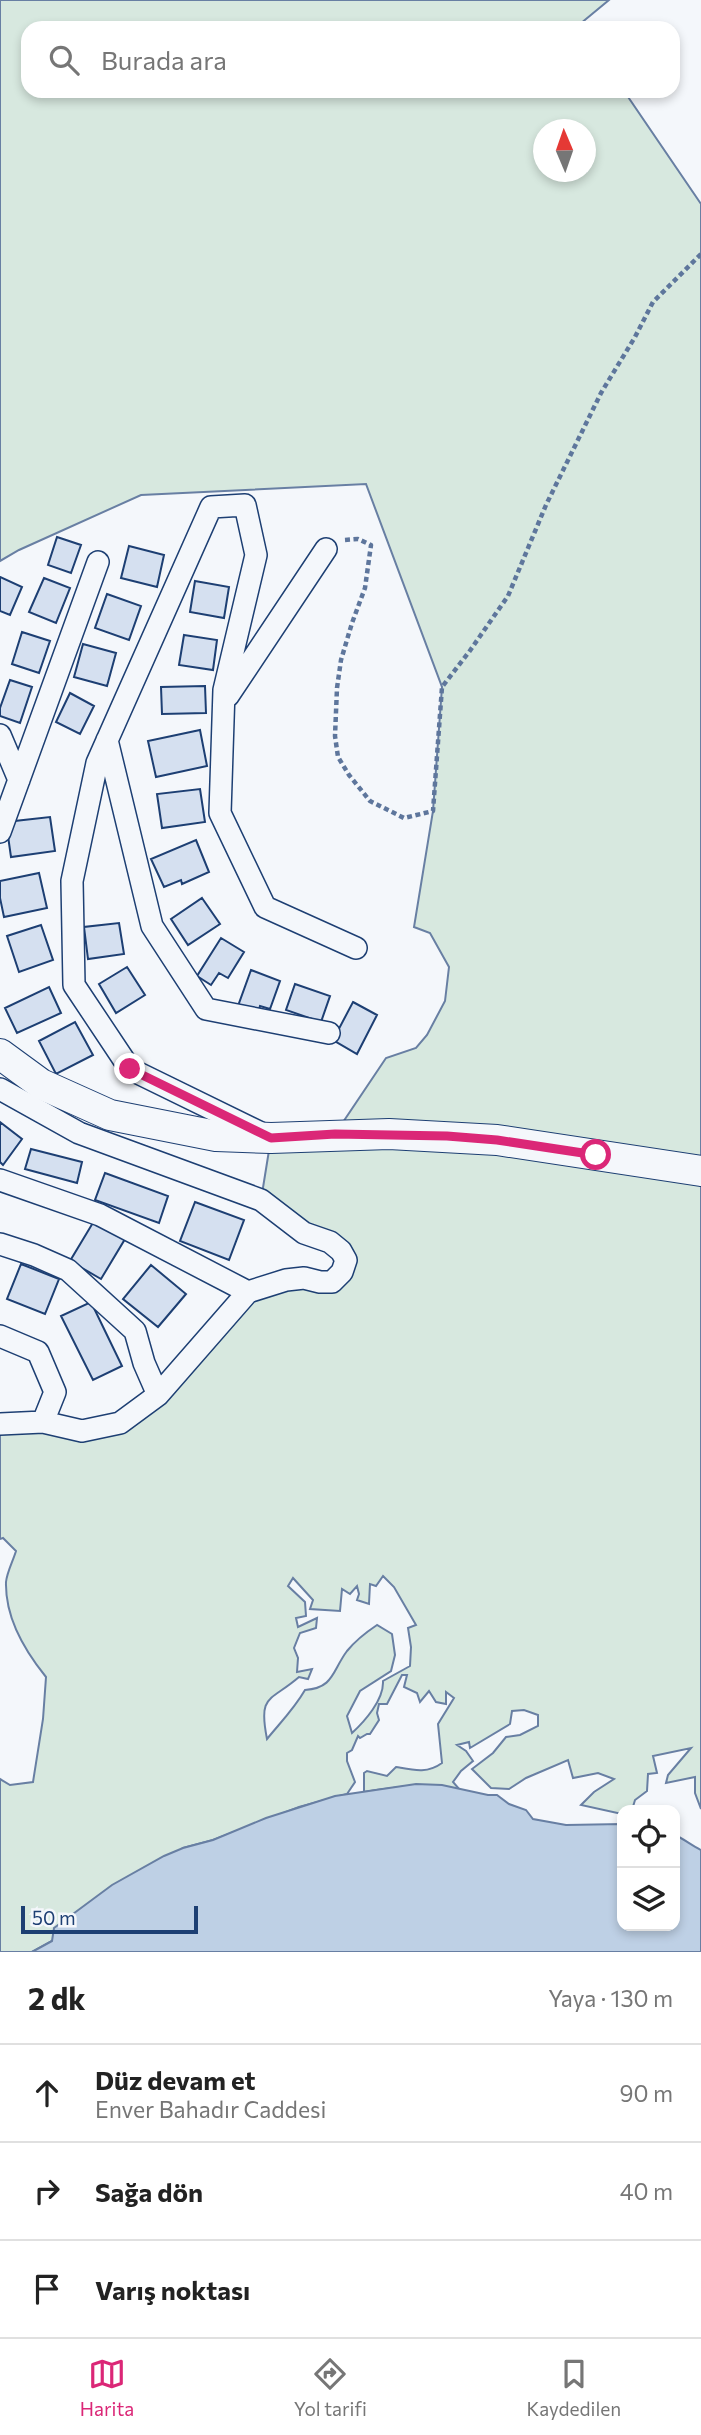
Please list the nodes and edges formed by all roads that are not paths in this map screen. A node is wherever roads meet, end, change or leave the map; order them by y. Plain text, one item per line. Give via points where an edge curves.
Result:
1 (326, 549) road end
2 (98, 562) dead end
3 (224, 703) junction
4 (0, 735) edge
5 (107, 740) junction
6 (19, 780) junction
7 (0, 832) edge
8 (356, 948) dead end
9 (329, 1033) dead end
10 (0, 1054) edge
11 (0, 1089) edge
12 (271, 1138) junction
13 (701, 1171) edge
14 (0, 1180) edge
15 (0, 1244) edge
16 (248, 1292) junction
17 (0, 1336) edge
18 (158, 1395) junction
19 (43, 1422) junction
20 (0, 1424) edge

1 - 3 street
2 - 6 street
3 - 5 street via 256,555 245,506 211,507
3 - 8 street via 220,813 265,907
4 - 6 street
5 - 9 street via 152,926 206,1009
5 - 12 street via 97,763 72,881 74,985 130,1069
6 - 7 street
10 - 12 main road via 41,1084 110,1115 216,1136
11 - 16 street via 79,1133 261,1200 304,1233 330,1241 346,1260 332,1282 286,1280
12 - 13 main road via 389,1134 497,1140
14 - 16 street via 100,1215
15 - 18 street via 68,1270 135,1331
16 - 18 street
17 - 19 street via 38,1352 55,1392
18 - 19 street via 120,1423 82,1431
19 - 20 street

